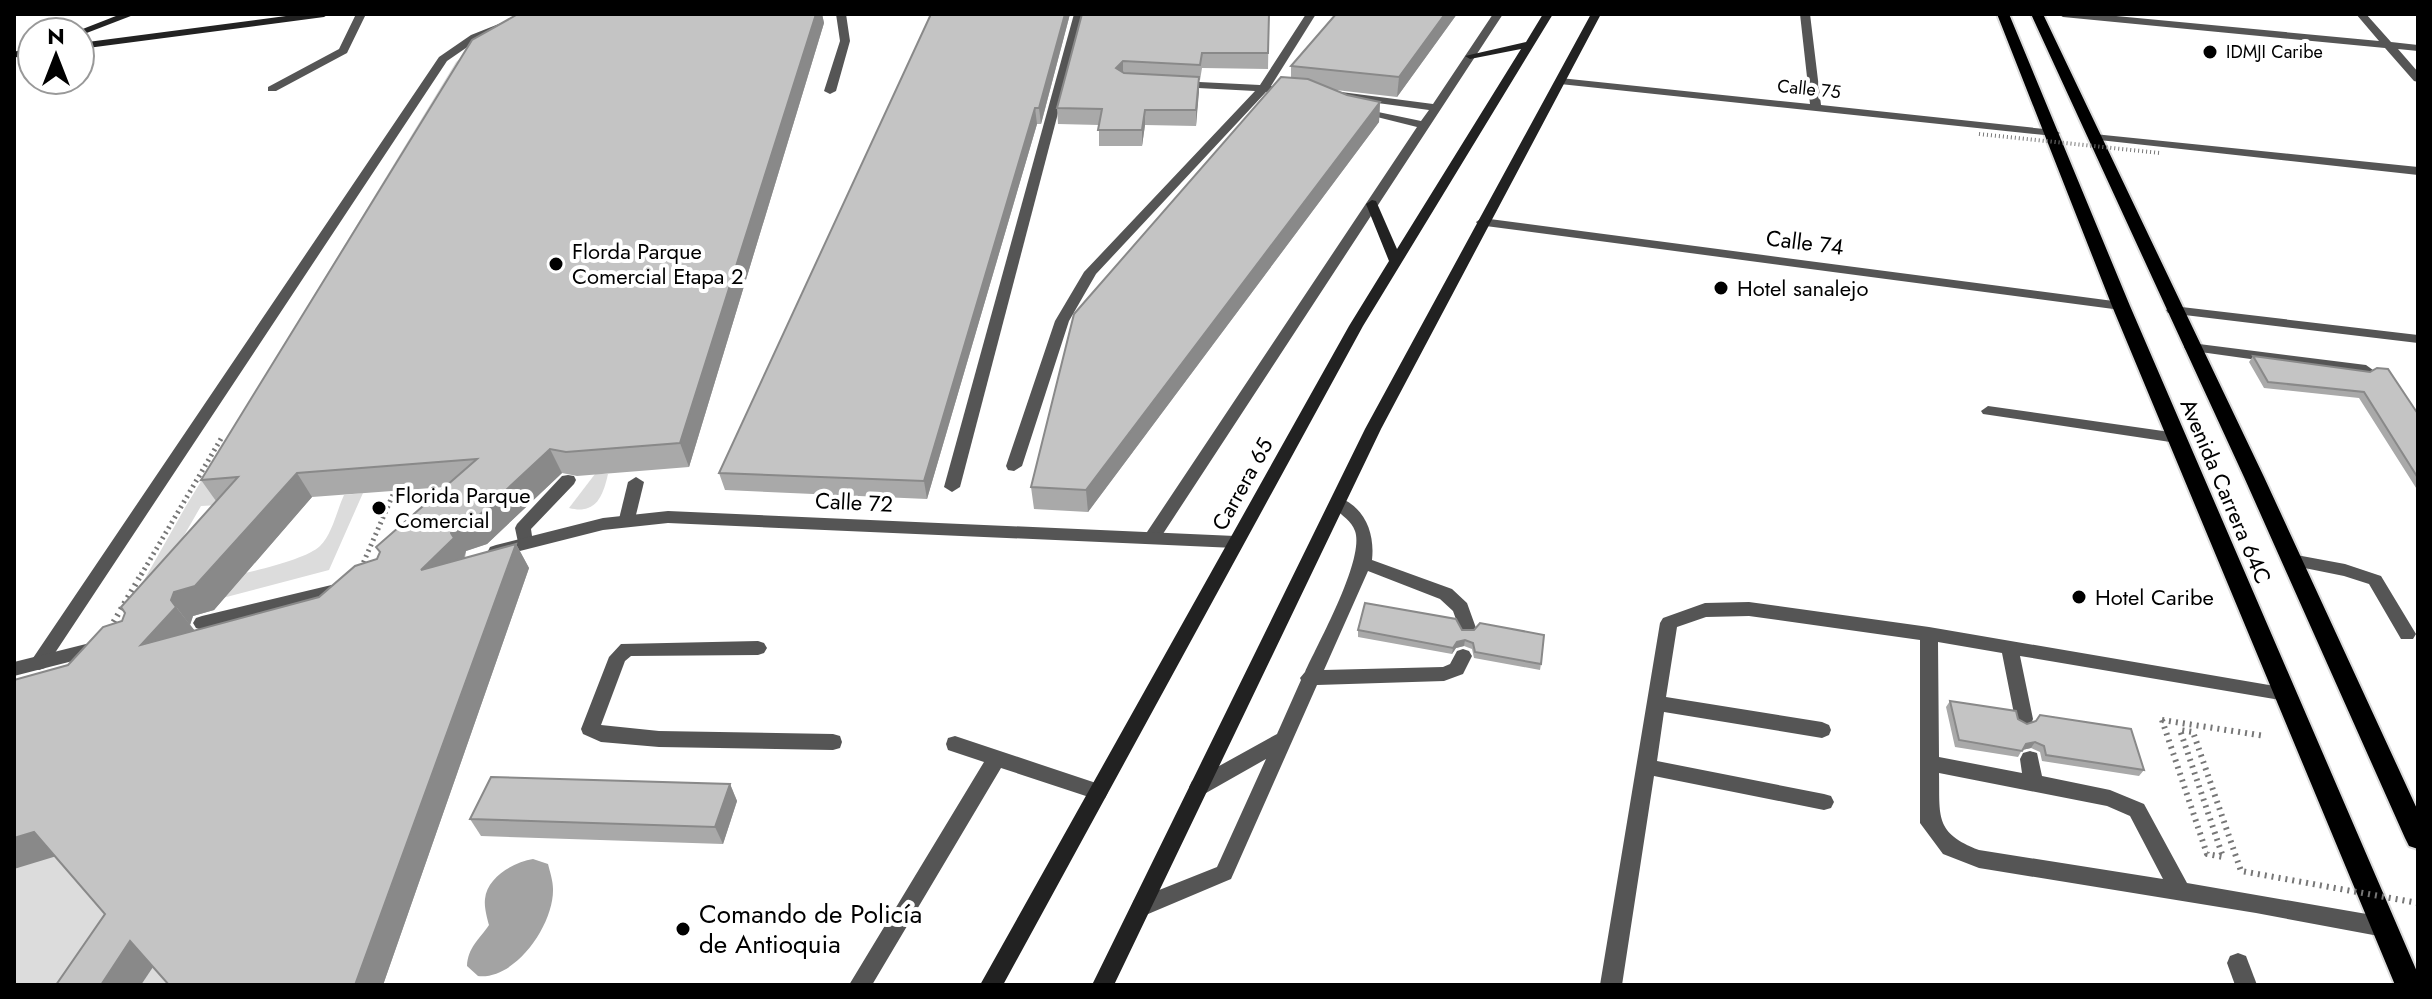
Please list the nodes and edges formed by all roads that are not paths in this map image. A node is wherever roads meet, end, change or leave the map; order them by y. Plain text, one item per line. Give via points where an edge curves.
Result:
1 (131, 14) edge
2 (142, 14) edge
3 (324, 14) edge
4 (361, 14) edge
5 (533, 14) edge
6 (841, 14) edge
7 (1079, 14) edge
8 (1311, 14) edge
9 (1498, 14) edge
10 (1548, 14) edge
11 (1596, 14) edge
12 (1805, 14) edge
13 (2003, 14) edge
14 (2037, 14) edge
15 (2063, 14) edge
16 (2361, 14) edge
17 (96, 26) edge
18 (145, 36) junction
19 (96, 44) edge
20 (1530, 44) junction
21 (2388, 45) junction
22 (2418, 48) edge
23 (1470, 56) junction
24 (2418, 79) edge
25 (1560, 81) junction
26 (1172, 84) edge
27 (272, 89) dead end
28 (1272, 89) junction
29 (830, 91) dead end
30 (1435, 108) junction
31 (1816, 108) junction
32 (1424, 125) junction
33 (2054, 133) junction
34 (2094, 137) junction
35 (2418, 171) edge
36 (1372, 204) junction
37 (1482, 222) junction
38 (1396, 261) junction
39 (2121, 306) junction
40 (2173, 310) junction
41 (2418, 339) edge
42 (2191, 347) junction
43 (2366, 370) edge
44 (1988, 411) dead end
45 (2177, 438) junction
46 (1014, 466) dead end
47 (568, 480) edge
48 (636, 482) dead end
49 (952, 487) dead end
50 (1338, 503) junction
51 (627, 519) junction
52 (1151, 539) junction
53 (1235, 542) junction
54 (525, 543) junction
55 (475, 556) edge
56 (2291, 560) junction
57 (1363, 563) junction
58 (365, 576) edge
59 (202, 623) dead end
60 (1467, 628) edge
61 (1929, 634) junction
62 (2407, 634) dead end
63 (114, 638) edge
64 (758, 648) dead end
65 (2010, 649) junction
66 (1463, 656) dead end
67 (39, 663) junction
68 (14, 669) edge
69 (1309, 678) junction
70 (2286, 694) junction
71 (1655, 703) junction
72 (2024, 719) edge
73 (1822, 730) dead end
74 (1284, 739) junction
75 (833, 742) dead end
76 (955, 744) dead end
77 (997, 758) junction
78 (2030, 759) dead end
79 (1931, 763) junction
80 (1647, 767) junction
81 (2033, 783) junction
82 (1199, 787) junction
83 (1098, 792) junction
84 (1824, 802) dead end
85 (2418, 838) edge
86 (2180, 890) junction
87 (1141, 907) junction
88 (2384, 927) junction
89 (2238, 963) dead end
90 (860, 985) edge
91 (991, 985) edge
92 (1103, 985) edge
93 (1611, 985) edge
94 (2246, 985) edge
95 (2409, 985) edge

1 - 17 main road
2 - 18 main road via 132,28
3 - 18 main road
4 - 27 street via 343,51
5 - 67 street via 475,37 443,59
6 - 29 street via 845,41
7 - 49 street
8 - 28 street
9 - 23 street
10 - 20 main road, Carrera 65
11 - 25 main road
12 - 31 street
13 - 33 main road, Avenida Carrera 64C
14 - 34 main road, Avenida Carrera 64C
15 - 21 street
16 - 21 street
18 - 19 main road
20 - 23 main road
20 - 38 main road, Carrera 65
21 - 22 street
21 - 24 street
23 - 30 street
25 - 31 street, Calle 75
25 - 37 main road
26 - 28 street
28 - 46 street via 1091,272 1062,321
30 - 32 street
30 - 32 street via 1334,93 1313,96
31 - 33 street, Calle 75
32 - 36 street
33 - 39 main road, Avenida Carrera 64C
34 - 35 street
34 - 40 main road, Avenida Carrera 64C
36 - 38 main road
36 - 52 street
37 - 39 street, Calle 74
37 - 50 main road
38 - 53 main road, Carrera 65
39 - 45 main road, Avenida Carrera 64C
40 - 41 street
40 - 42 main road, Avenida Carrera 64C
42 - 43 street
42 - 56 main road, Avenida Carrera 64C
44 - 45 street
45 - 70 main road, Avenida Carrera 64C
47 - 54 street via 523,528
48 - 51 street
50 - 57 street via 1367,536
50 - 82 main road
51 - 52 street, Calle 72
51 - 54 street, Calle 72
52 - 53 street, Calle 72
53 - 83 main road, Carrera 65
54 - 55 street, Calle 72
56 - 62 street via 2375,580
56 - 85 main road, Avenida Carrera 64C
57 - 60 street via 1446,594 1461,608
57 - 69 street
58 - 59 street
61 - 65 street
61 - 71 street via 1749,609 1705,610 1669,623
61 - 79 street
63 - 67 street
64 - 75 street via 627,649 618,657 590,729 659,739
65 - 70 street
65 - 72 street
66 - 69 street via 1457,669 1444,674
67 - 68 street
69 - 74 street
70 - 88 main road, Avenida Carrera 64C
71 - 73 street
71 - 80 street
74 - 82 street
74 - 87 street via 1224,873
76 - 77 street
77 - 83 street
77 - 90 street
78 - 81 street
79 - 81 street
79 - 86 street via 1930,823 1950,848 1979,859
80 - 84 street
80 - 93 street
81 - 86 street via 2110,798 2137,810
82 - 87 main road
83 - 91 main road, Carrera 65
86 - 88 street
87 - 92 main road
88 - 95 main road, Avenida Carrera 64C
89 - 94 street

